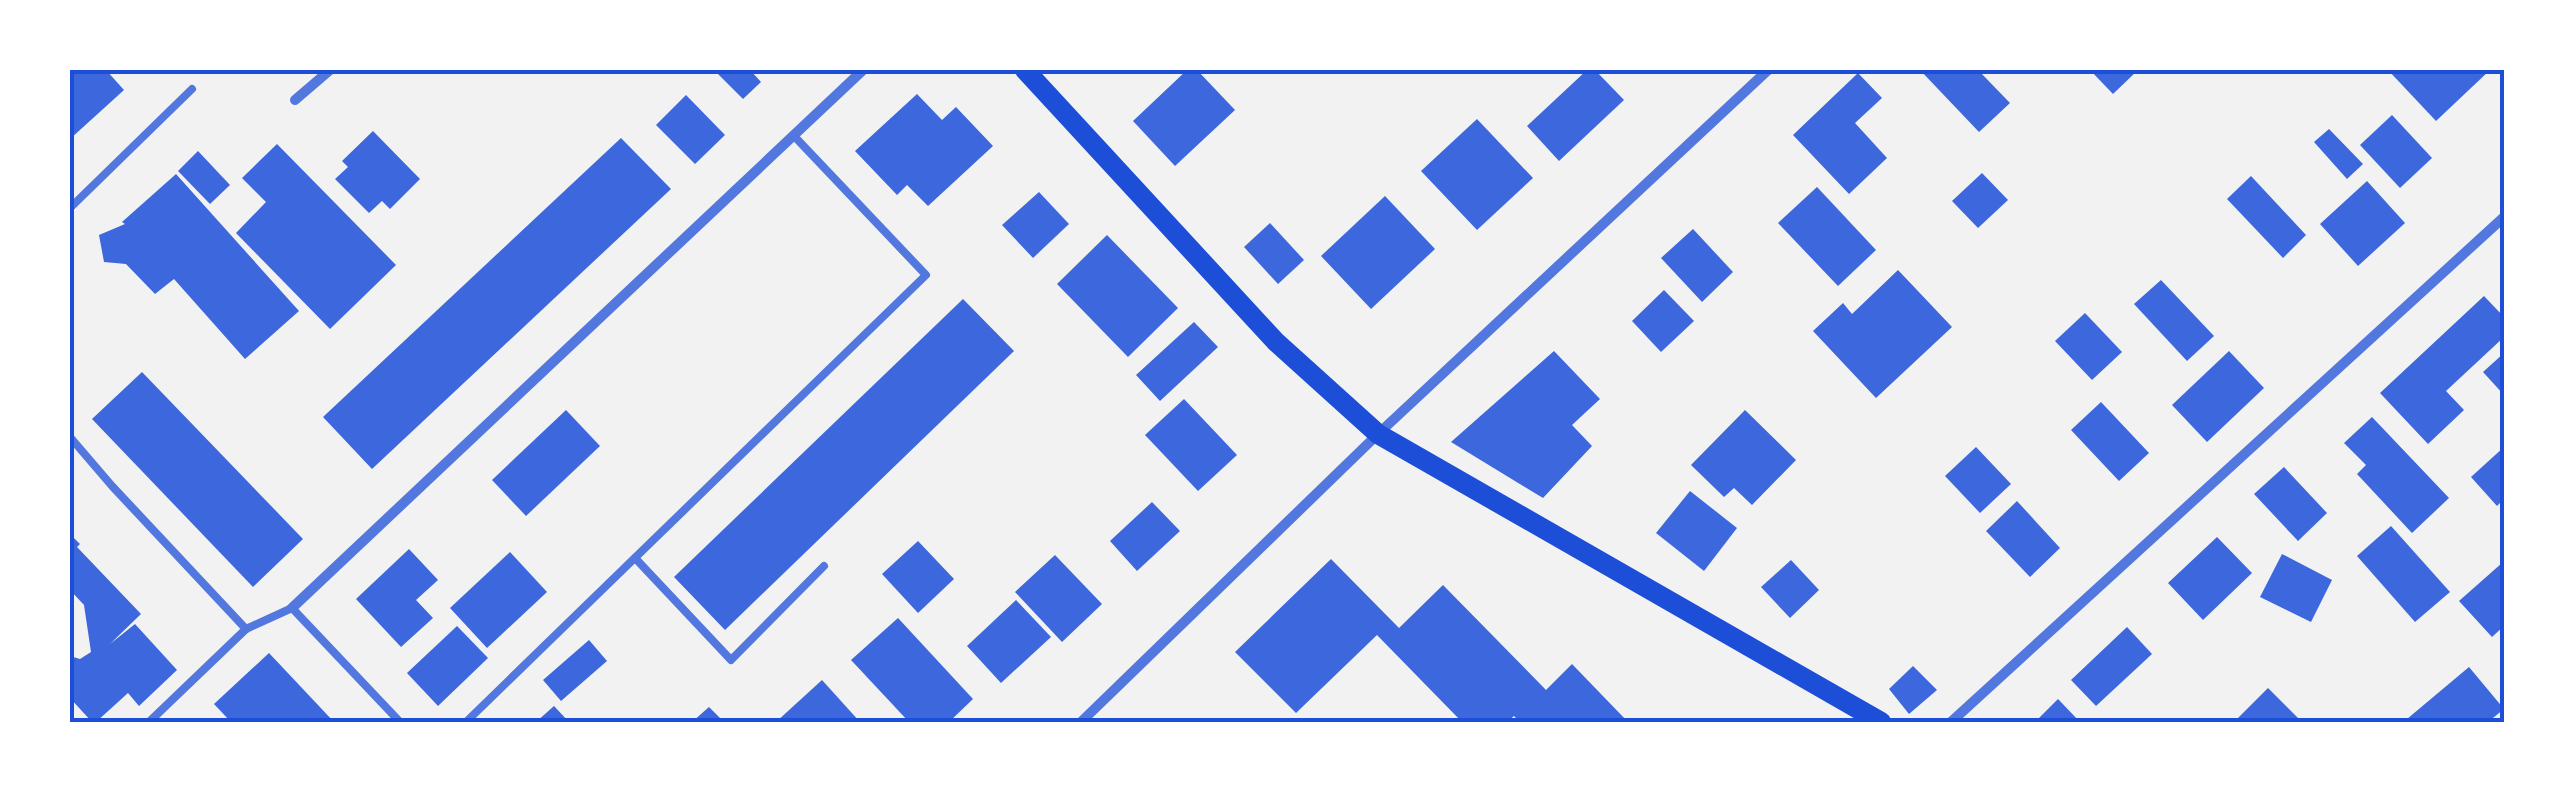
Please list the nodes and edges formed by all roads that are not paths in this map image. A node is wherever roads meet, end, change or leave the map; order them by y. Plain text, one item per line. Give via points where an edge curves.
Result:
1 (330, 70) edge
2 (863, 70) edge
3 (1024, 70) edge
4 (1768, 70) edge
5 (192, 89) dead end
6 (295, 100) dead end
7 (795, 137) junction
8 (70, 208) edge
9 (2504, 217) edge
10 (1378, 434) junction
11 (70, 437) edge
12 (635, 558) junction
13 (824, 566) dead end
14 (292, 608) junction
15 (246, 628) junction
16 (149, 722) edge
17 (400, 722) edge
18 (466, 722) edge
19 (1081, 722) edge
20 (1881, 722) edge
21 (1950, 722) edge

1 - 6 street
2 - 7 street
3 - 10 main road via 1276,342
4 - 10 street
5 - 8 lane
7 - 12 lane via 926,275
7 - 14 street
9 - 21 street
10 - 19 street
10 - 20 main road
11 - 15 lane
12 - 13 lane via 731,660
12 - 18 lane
14 - 15 lane
14 - 17 lane
15 - 16 lane

